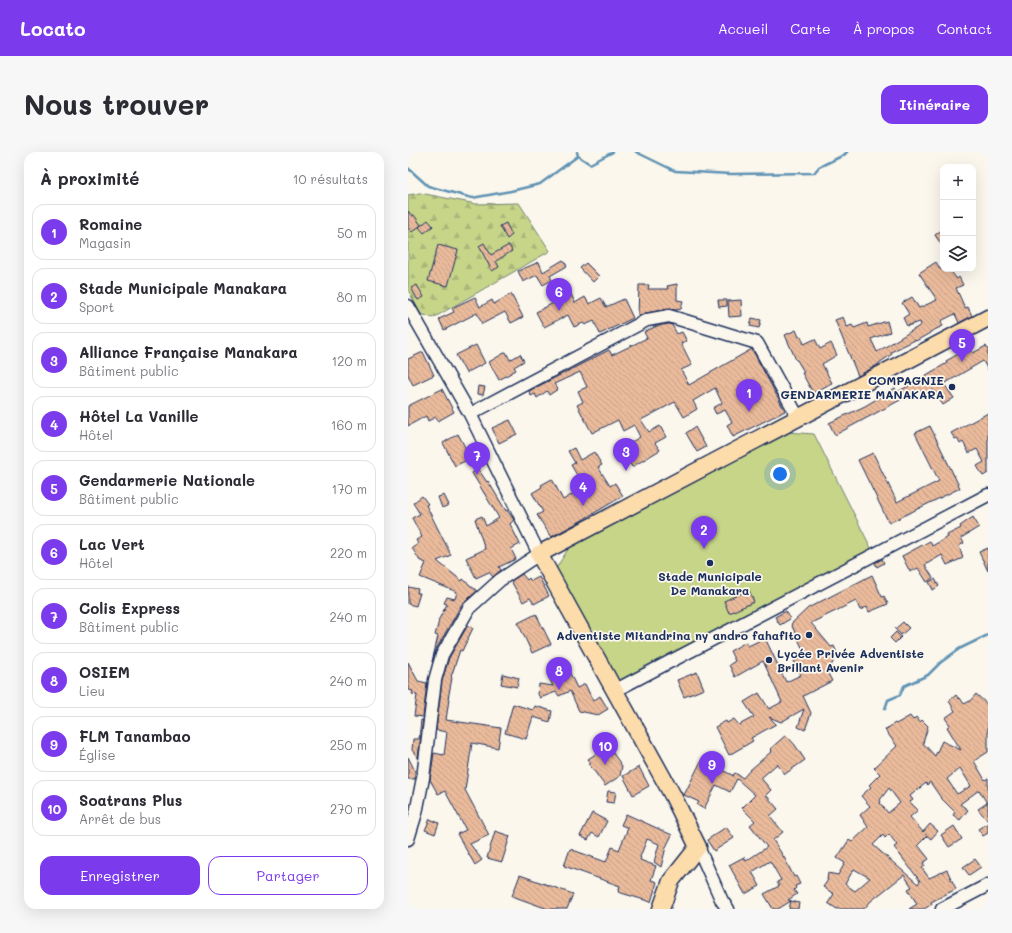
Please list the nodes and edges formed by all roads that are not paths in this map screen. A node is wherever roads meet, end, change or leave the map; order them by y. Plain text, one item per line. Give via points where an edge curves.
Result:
1 (408, 306) edge
2 (988, 318) edge
3 (470, 414) junction
4 (798, 417) junction
5 (988, 495) edge
6 (539, 554) junction
7 (614, 691) junction
8 (408, 840) edge
9 (698, 848) junction
10 (988, 885) edge
11 (660, 909) edge
12 (728, 909) edge
13 (942, 909) edge

1 - 3 street
2 - 4 main road
3 - 4 street via 647,320 669,316 757,342
3 - 6 street
4 - 6 main road
5 - 7 street
6 - 7 main road
6 - 8 street via 500,580 470,608 442,655 435,680 418,806
7 - 9 main road via 673,796
9 - 11 main road via 671,881
9 - 12 street
10 - 13 street

